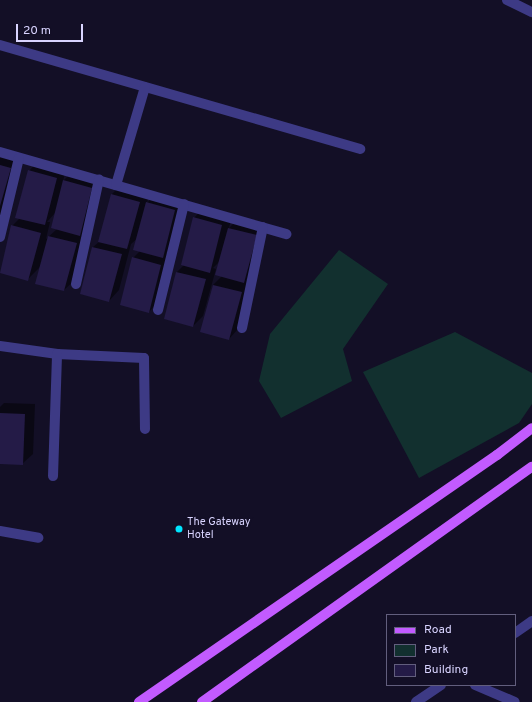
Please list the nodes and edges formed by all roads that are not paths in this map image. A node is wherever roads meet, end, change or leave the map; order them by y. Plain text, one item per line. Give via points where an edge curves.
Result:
1 (507, 0) edge
2 (532, 12) edge
3 (0, 45) edge
4 (145, 87) junction
5 (360, 149) dead end
6 (0, 152) edge
7 (19, 158) junction
8 (99, 180) junction
9 (116, 185) junction
10 (184, 204) junction
11 (262, 227) junction
12 (286, 234) dead end
13 (0, 237) edge
14 (76, 284) dead end
15 (158, 310) dead end
16 (242, 328) dead end
17 (0, 346) edge
18 (57, 354) junction
19 (532, 428) edge
20 (145, 429) dead end
21 (532, 467) edge
22 (53, 476) dead end
23 (0, 531) edge
24 (38, 538) dead end
25 (532, 621) edge
26 (516, 632) edge
27 (440, 686) edge
28 (477, 686) edge
29 (139, 702) edge
30 (202, 702) edge
31 (416, 702) edge
32 (515, 702) edge

1 - 2 street
3 - 4 street
4 - 5 street
4 - 9 street
6 - 7 street
7 - 8 street
7 - 13 street
8 - 9 street
8 - 14 street
9 - 10 street
10 - 11 street
10 - 15 street
11 - 12 street
11 - 16 street
17 - 18 street
18 - 20 street via 144,358
18 - 22 street
19 - 29 main road via 497,455
21 - 30 main road
23 - 24 street
25 - 26 street
27 - 31 street
28 - 32 street

